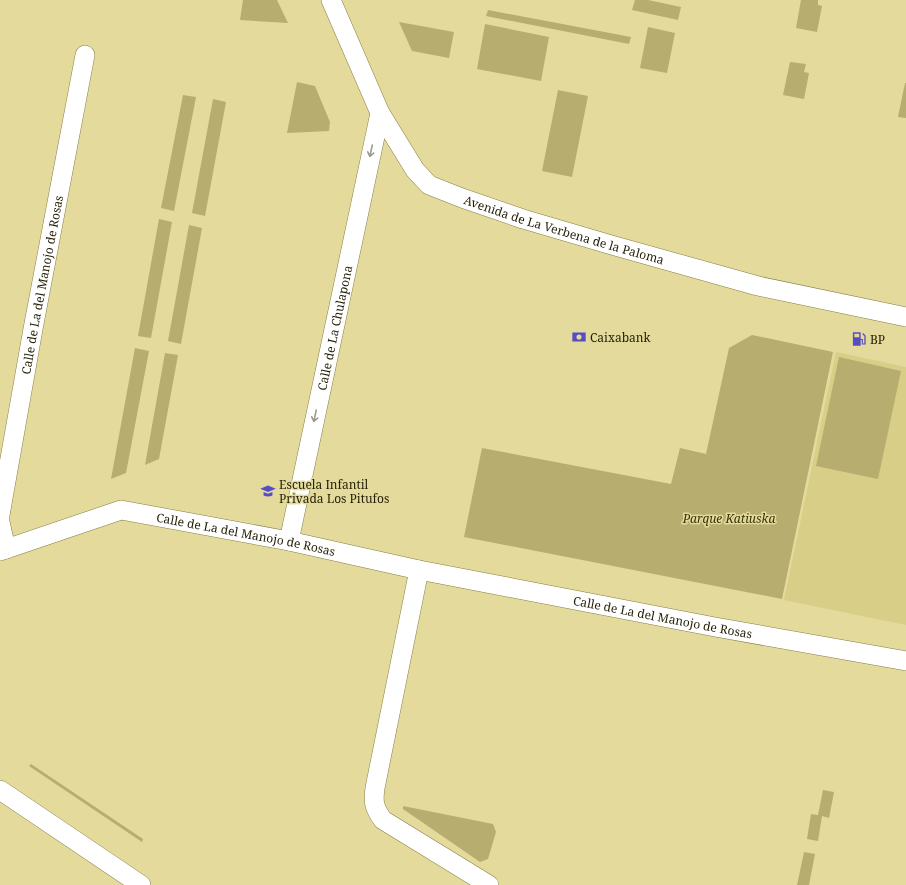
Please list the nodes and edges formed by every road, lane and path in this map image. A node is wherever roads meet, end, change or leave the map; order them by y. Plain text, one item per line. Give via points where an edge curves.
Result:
1 (331, 0) edge
2 (85, 54) dead end
3 (380, 113) junction
4 (906, 316) edge
5 (0, 515) edge
6 (0, 522) edge
7 (289, 541) junction
8 (3, 550) edge
9 (419, 570) junction
10 (906, 661) edge
11 (0, 790) edge
12 (141, 885) edge
13 (490, 885) edge

1 - 3 street, Avenida de La Verbena de la Paloma
2 - 5 street, Calle de La del Manojo de Rosas
3 - 4 street, Avenida de La Verbena de la Paloma via 415,170 430,185 462,198 523,219 758,286
3 -> 7 street, Calle de La Chulapona
6 - 8 street, Calle de La del Manojo de Rosas
7 - 8 street, Calle de La del Manojo de Rosas via 121,510
7 - 9 street, Calle de La del Manojo de Rosas
9 - 10 street, Calle de La del Manojo de Rosas via 707,626
9 - 13 street via 374,798 376,810 383,820
11 - 12 street

